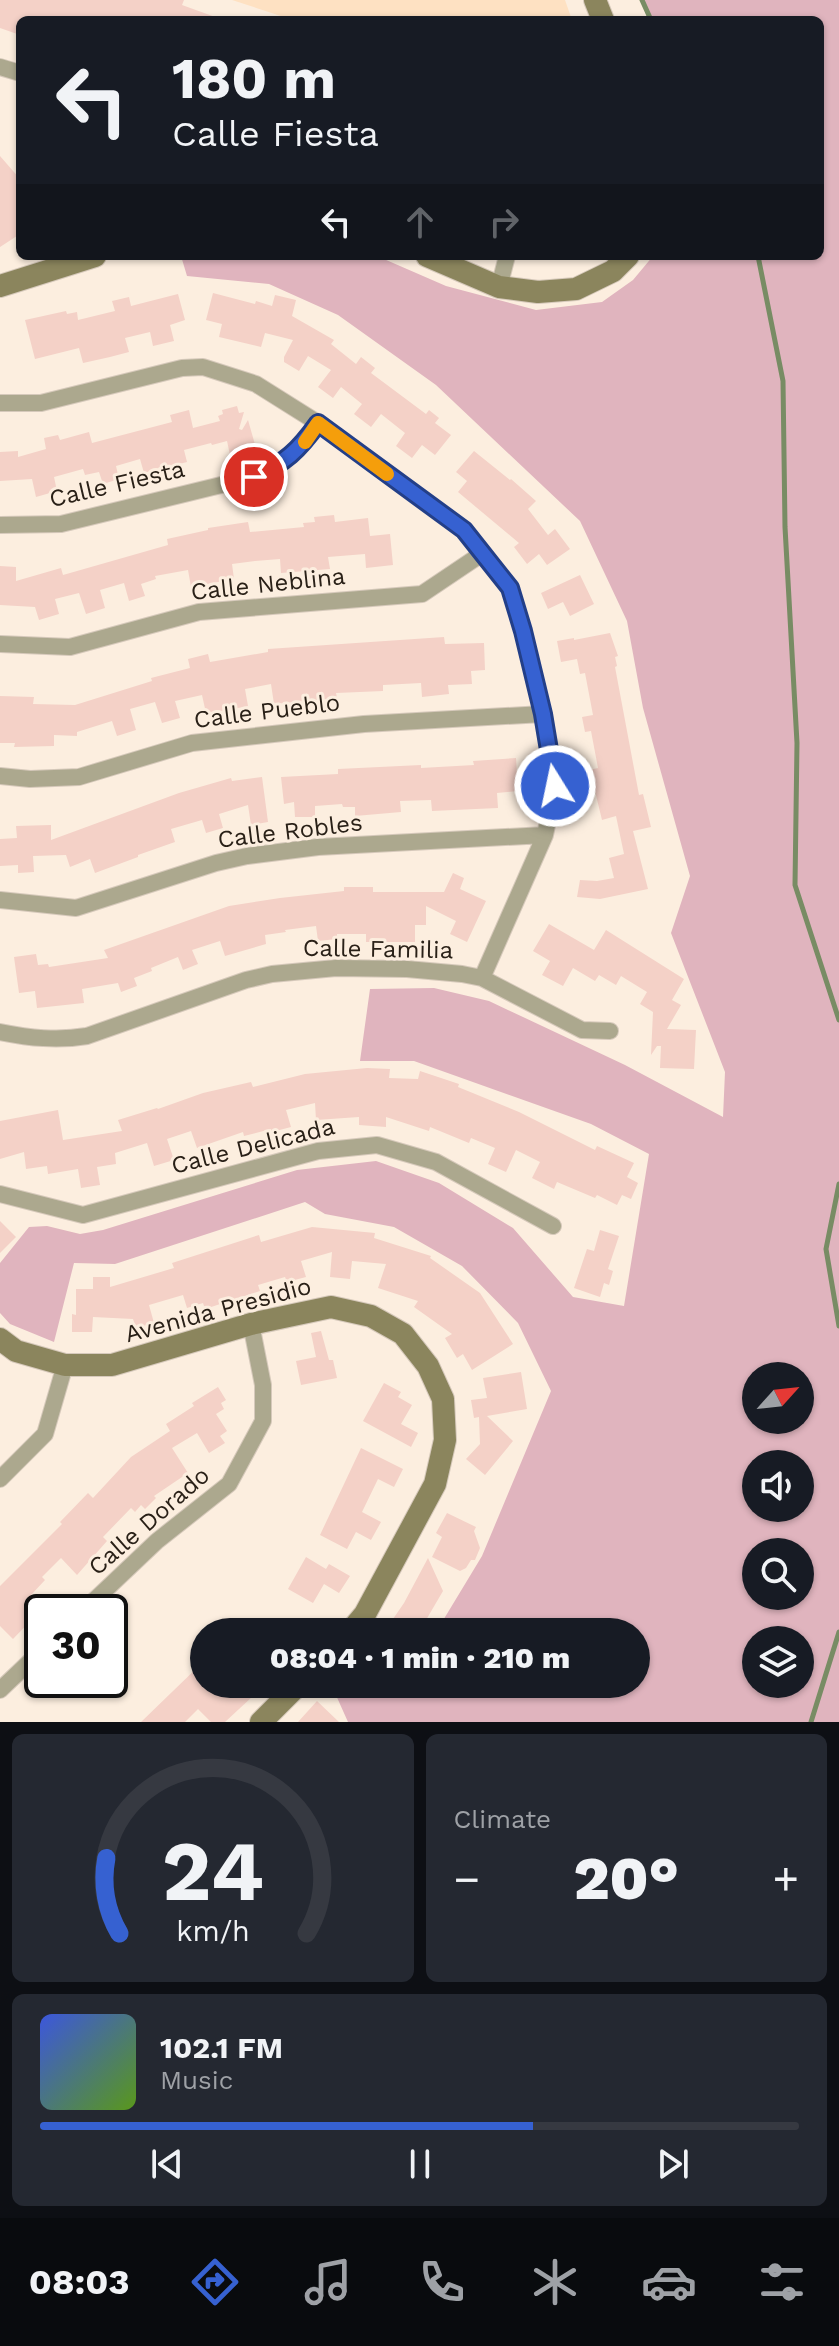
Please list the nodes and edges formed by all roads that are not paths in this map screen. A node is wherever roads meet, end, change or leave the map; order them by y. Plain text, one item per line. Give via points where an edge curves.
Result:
1 (82, 260) edge
2 (436, 260) edge
3 (506, 260) edge
4 (624, 260) edge
5 (0, 286) edge
6 (499, 287) junction
7 (0, 403) edge
8 (318, 423) junction
9 (0, 525) edge
10 (483, 553) junction
11 (0, 644) edge
12 (543, 714) junction
13 (0, 776) edge
14 (545, 835) junction
15 (0, 900) edge
16 (482, 978) junction
17 (610, 1031) dead end
18 (0, 1032) edge
19 (0, 1194) edge
20 (553, 1226) dead end
21 (251, 1324) junction
22 (0, 1339) edge
23 (65, 1365) junction
24 (0, 1479) edge
25 (101, 1594) edge
26 (362, 1618) edge
27 (24, 1667) edge
28 (0, 1690) edge
29 (285, 1698) edge
30 (261, 1722) edge

1 - 5 street
2 - 6 street
3 - 6 street
4 - 6 street via 576,289
7 - 8 street via 41,403 203,367 256,384
8 - 9 street, Calle Fiesta via 294,454 254,477 61,524
8 - 10 street via 464,530
10 - 11 street, Calle Neblina via 422,594 199,612 70,647
10 - 12 street via 510,588
12 - 13 street, Calle Pueblo via 364,724 207,741 79,777
12 - 14 street via 555,786
14 - 15 street, Calle Robles via 247,856 76,908
14 - 16 street
16 - 17 street, Calle Familia via 582,1030
16 - 18 street, Calle Familia via 407,969 298,971 246,980 87,1036 65,1040
19 - 20 street, Calle Delicada via 83,1215 318,1151 377,1145 436,1162
21 - 23 street, Avenida Presidio via 112,1365
21 - 25 street, Calle Dorado via 263,1385 263,1421 229,1484
21 - 26 street, Avenida Presidio via 331,1307 371,1316 403,1334 428,1366 443,1399 445,1440 435,1484
22 - 23 street, Avenida Presidio via 16,1351
23 - 24 street via 45,1434
27 - 28 street
29 - 30 street

